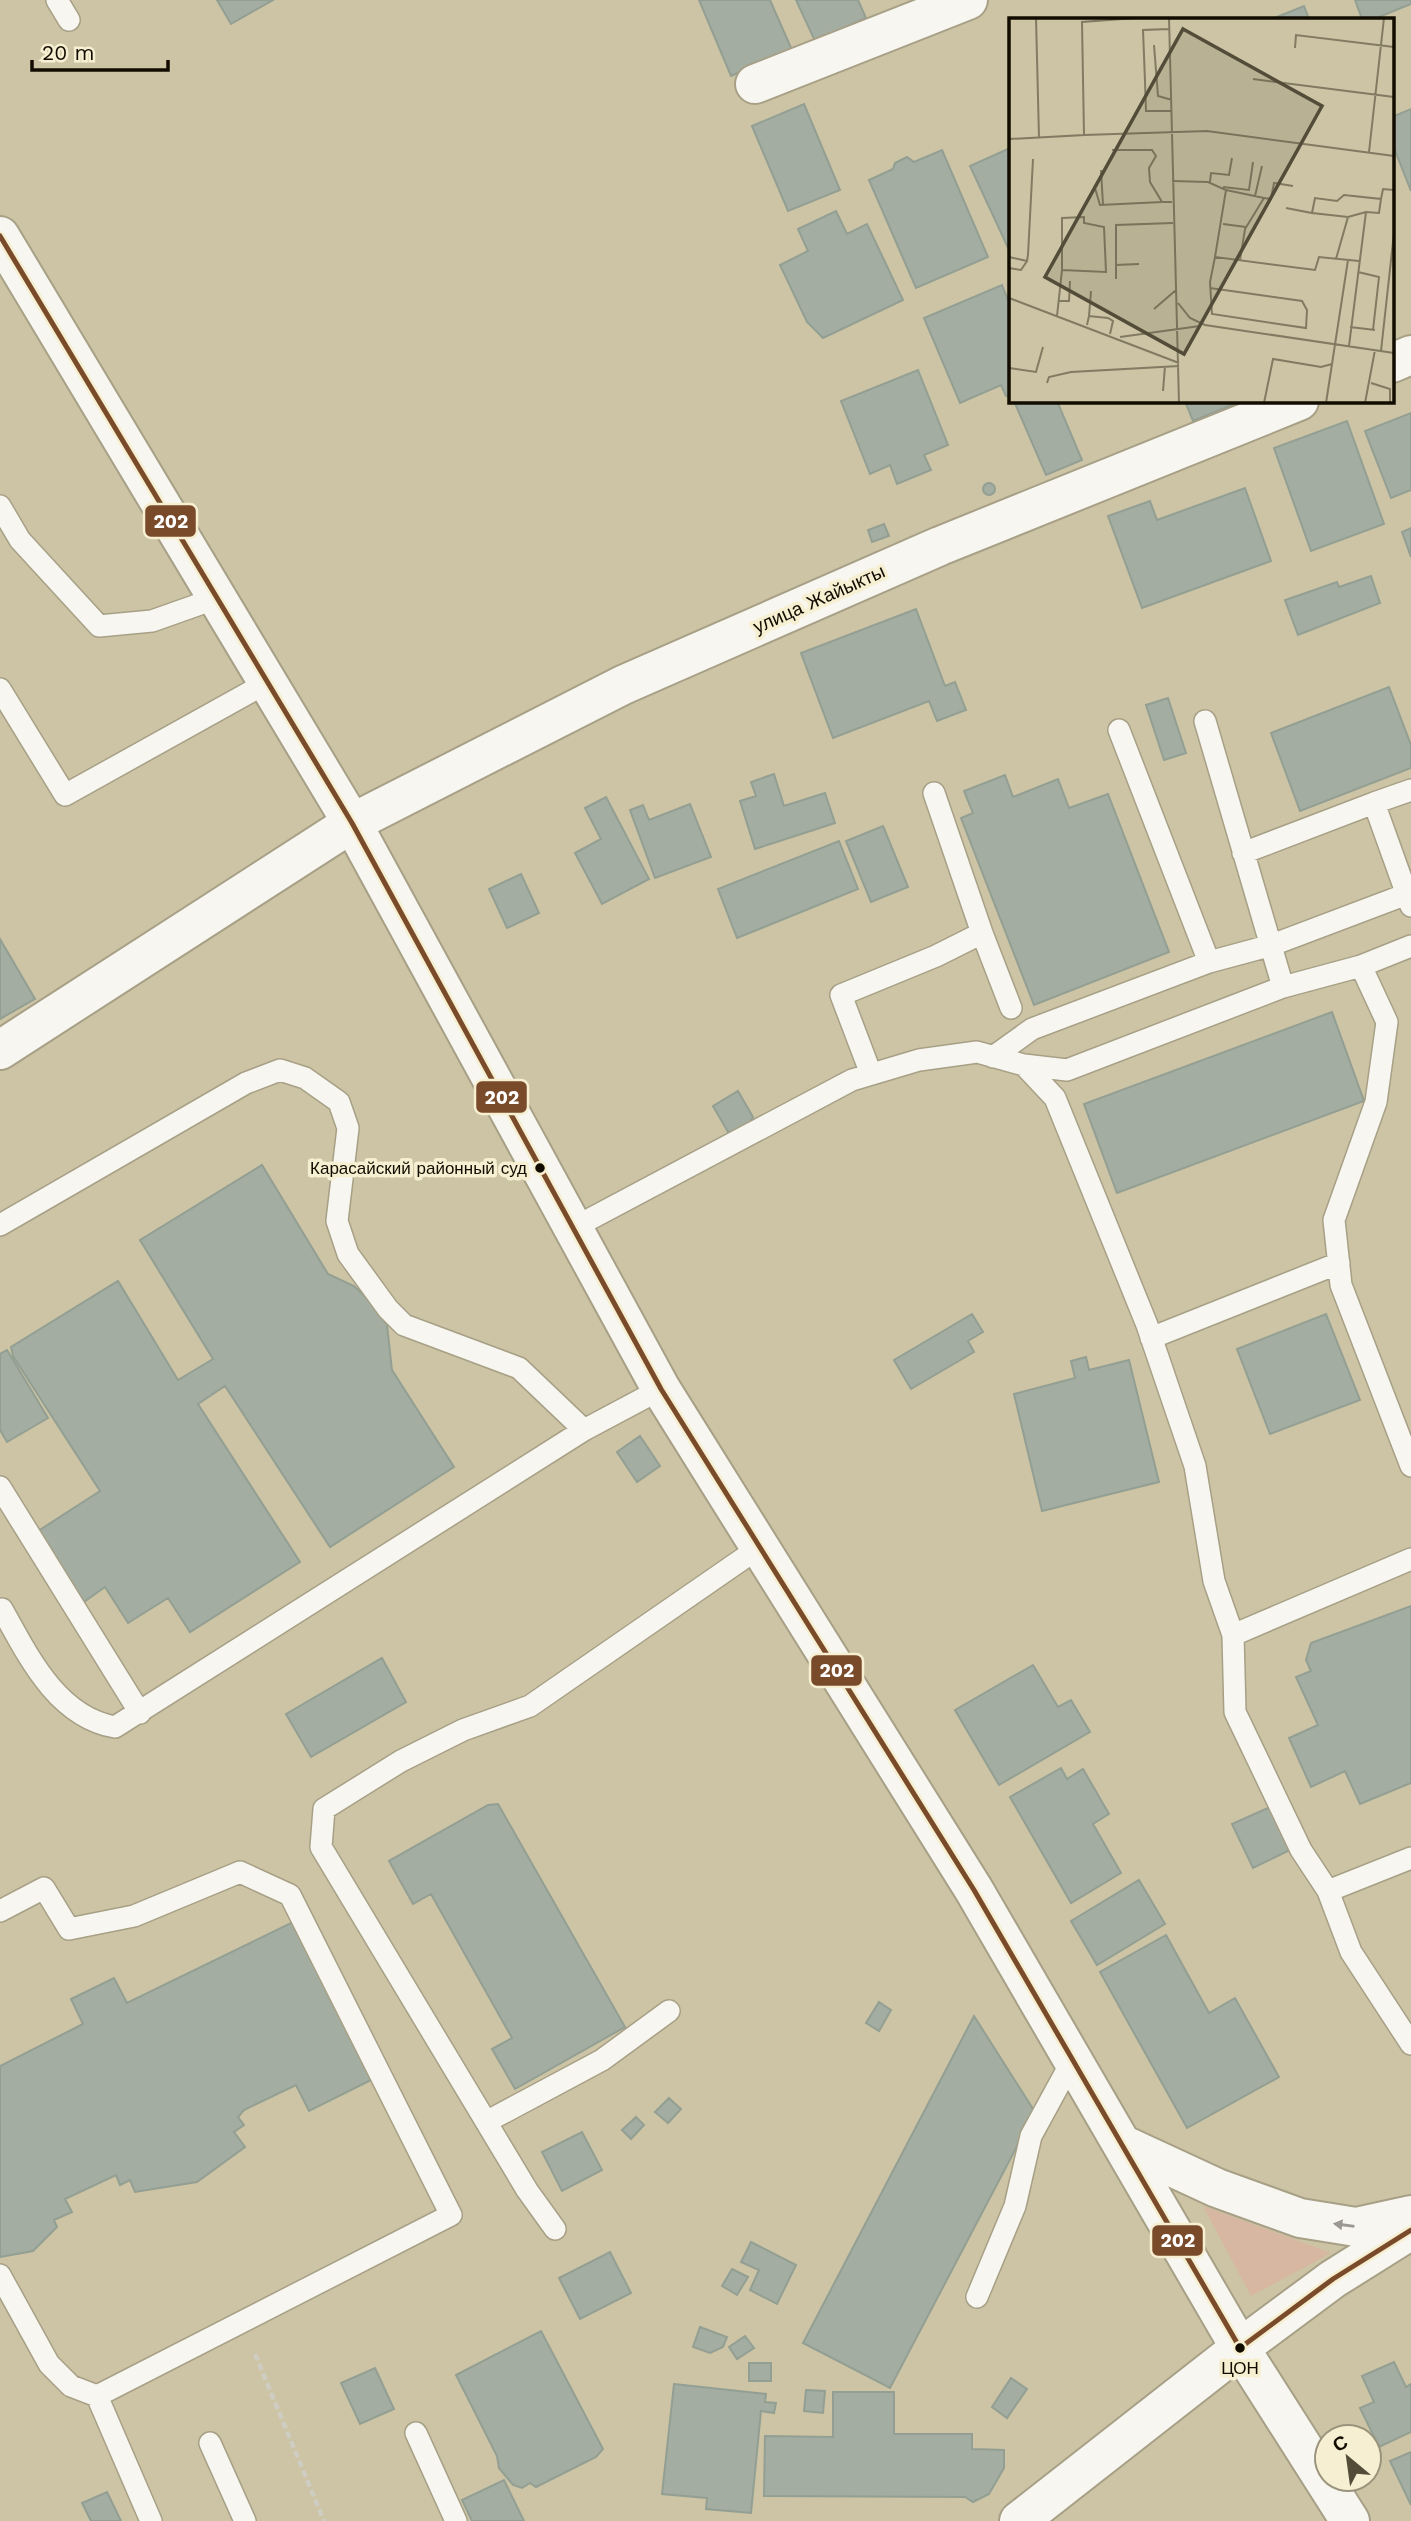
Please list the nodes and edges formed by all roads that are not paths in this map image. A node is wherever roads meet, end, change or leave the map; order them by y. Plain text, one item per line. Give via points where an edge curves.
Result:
1 (57, 0) edge
2 (968, 0) edge
3 (69, 20) dead end
4 (755, 84) dead end
5 (0, 236) edge
6 (1411, 355) edge
7 (1394, 362) edge
8 (1297, 402) edge
9 (0, 506) edge
10 (217, 598) junction
11 (268, 682) junction
12 (0, 689) edge
13 (1205, 721) dead end
14 (1119, 730) dead end
15 (1411, 790) edge
16 (934, 793) dead end
17 (1374, 803) junction
18 (352, 823) junction
19 (1243, 853) junction
20 (1409, 900) edge
21 (982, 933) junction
22 (1272, 945) junction
23 (1411, 946) edge
24 (1209, 962) junction
25 (1361, 966) junction
26 (1283, 987) junction
27 (1011, 1008) dead end
28 (0, 1050) edge
29 (993, 1057) junction
30 (1024, 1065) junction
31 (871, 1074) junction
32 (0, 1224) edge
33 (575, 1227) junction
34 (1339, 1263) junction
35 (1151, 1338) junction
36 (661, 1389) junction
37 (584, 1430) junction
38 (1411, 1466) edge
39 (0, 1487) edge
40 (760, 1547) junction
41 (1411, 1559) edge
42 (2, 1609) dead end
43 (1233, 1635) junction
44 (140, 1713) junction
45 (1411, 1858) edge
46 (1328, 1891) junction
47 (0, 1911) edge
48 (669, 2011) dead end
49 (1411, 2044) edge
50 (1073, 2059) junction
51 (486, 2122) junction
52 (1124, 2145) junction
53 (1411, 2215) edge
54 (555, 2229) dead end
55 (1411, 2230) edge
56 (0, 2275) edge
57 (977, 2297) dead end
58 (1240, 2348) junction
59 (97, 2396) junction
60 (416, 2433) dead end
61 (209, 2443) dead end
62 (151, 2521) edge
63 (246, 2521) edge
64 (456, 2521) edge
65 (1019, 2521) edge
66 (1350, 2521) edge

1 - 3 lane
2 - 4 street
5 - 10 street
6 - 7 street
8 - 18 street, улица Жайыкты via 940,546 623,685
9 - 10 lane via 20,540 99,626 152,621
10 - 11 street
11 - 12 lane via 65,795
11 - 18 street
13 - 19 lane
14 - 24 lane
15 - 17 lane
16 - 21 lane
17 - 19 lane
17 - 20 lane
18 - 28 street, улица Жайыкты
18 - 33 street
19 - 22 lane
20 - 22 lane
21 - 27 lane
21 - 31 lane via 841,995
22 - 24 lane
22 - 26 lane
23 - 25 lane
24 - 29 lane via 1032,1029
25 - 26 lane
25 - 34 lane via 1387,1022 1376,1102 1334,1220
26 - 30 lane via 1067,1070
29 - 30 lane
29 - 31 lane via 976,1052 919,1060
30 - 35 lane via 1055,1098
31 - 33 lane
32 - 37 lane via 246,1083 280,1070 306,1079 339,1102 348,1128 337,1221 348,1254 388,1309 404,1325 519,1368
33 - 36 street
34 - 35 lane
34 - 38 lane via 1341,1284
35 - 43 lane via 1195,1466 1214,1581
36 - 37 lane
36 - 40 street
37 - 44 lane
39 - 44 lane
40 - 50 street via 974,1890
40 - 51 lane via 530,1706 463,1730 401,1760 324,1809 321,1847
41 - 43 lane
42 - 44 lane via 23,1647 73,1710 96,1724 115,1727
43 - 46 lane via 1235,1712 1301,1850
45 - 46 lane
46 - 49 lane via 1351,1952
47 - 59 lane via 44,1888 69,1929 134,1916 240,1872 290,1895 451,2215
48 - 51 lane via 602,2060
50 - 52 street
50 - 57 lane via 1031,2136 1015,2206
51 - 54 lane
53 -> 52 street via 1356,2227 1300,2218 1217,2188
52 - 58 street
55 - 58 street
56 - 59 lane via 48,2364 71,2386
58 - 65 street
58 - 66 street
59 - 62 lane
60 - 64 lane
61 - 63 lane

